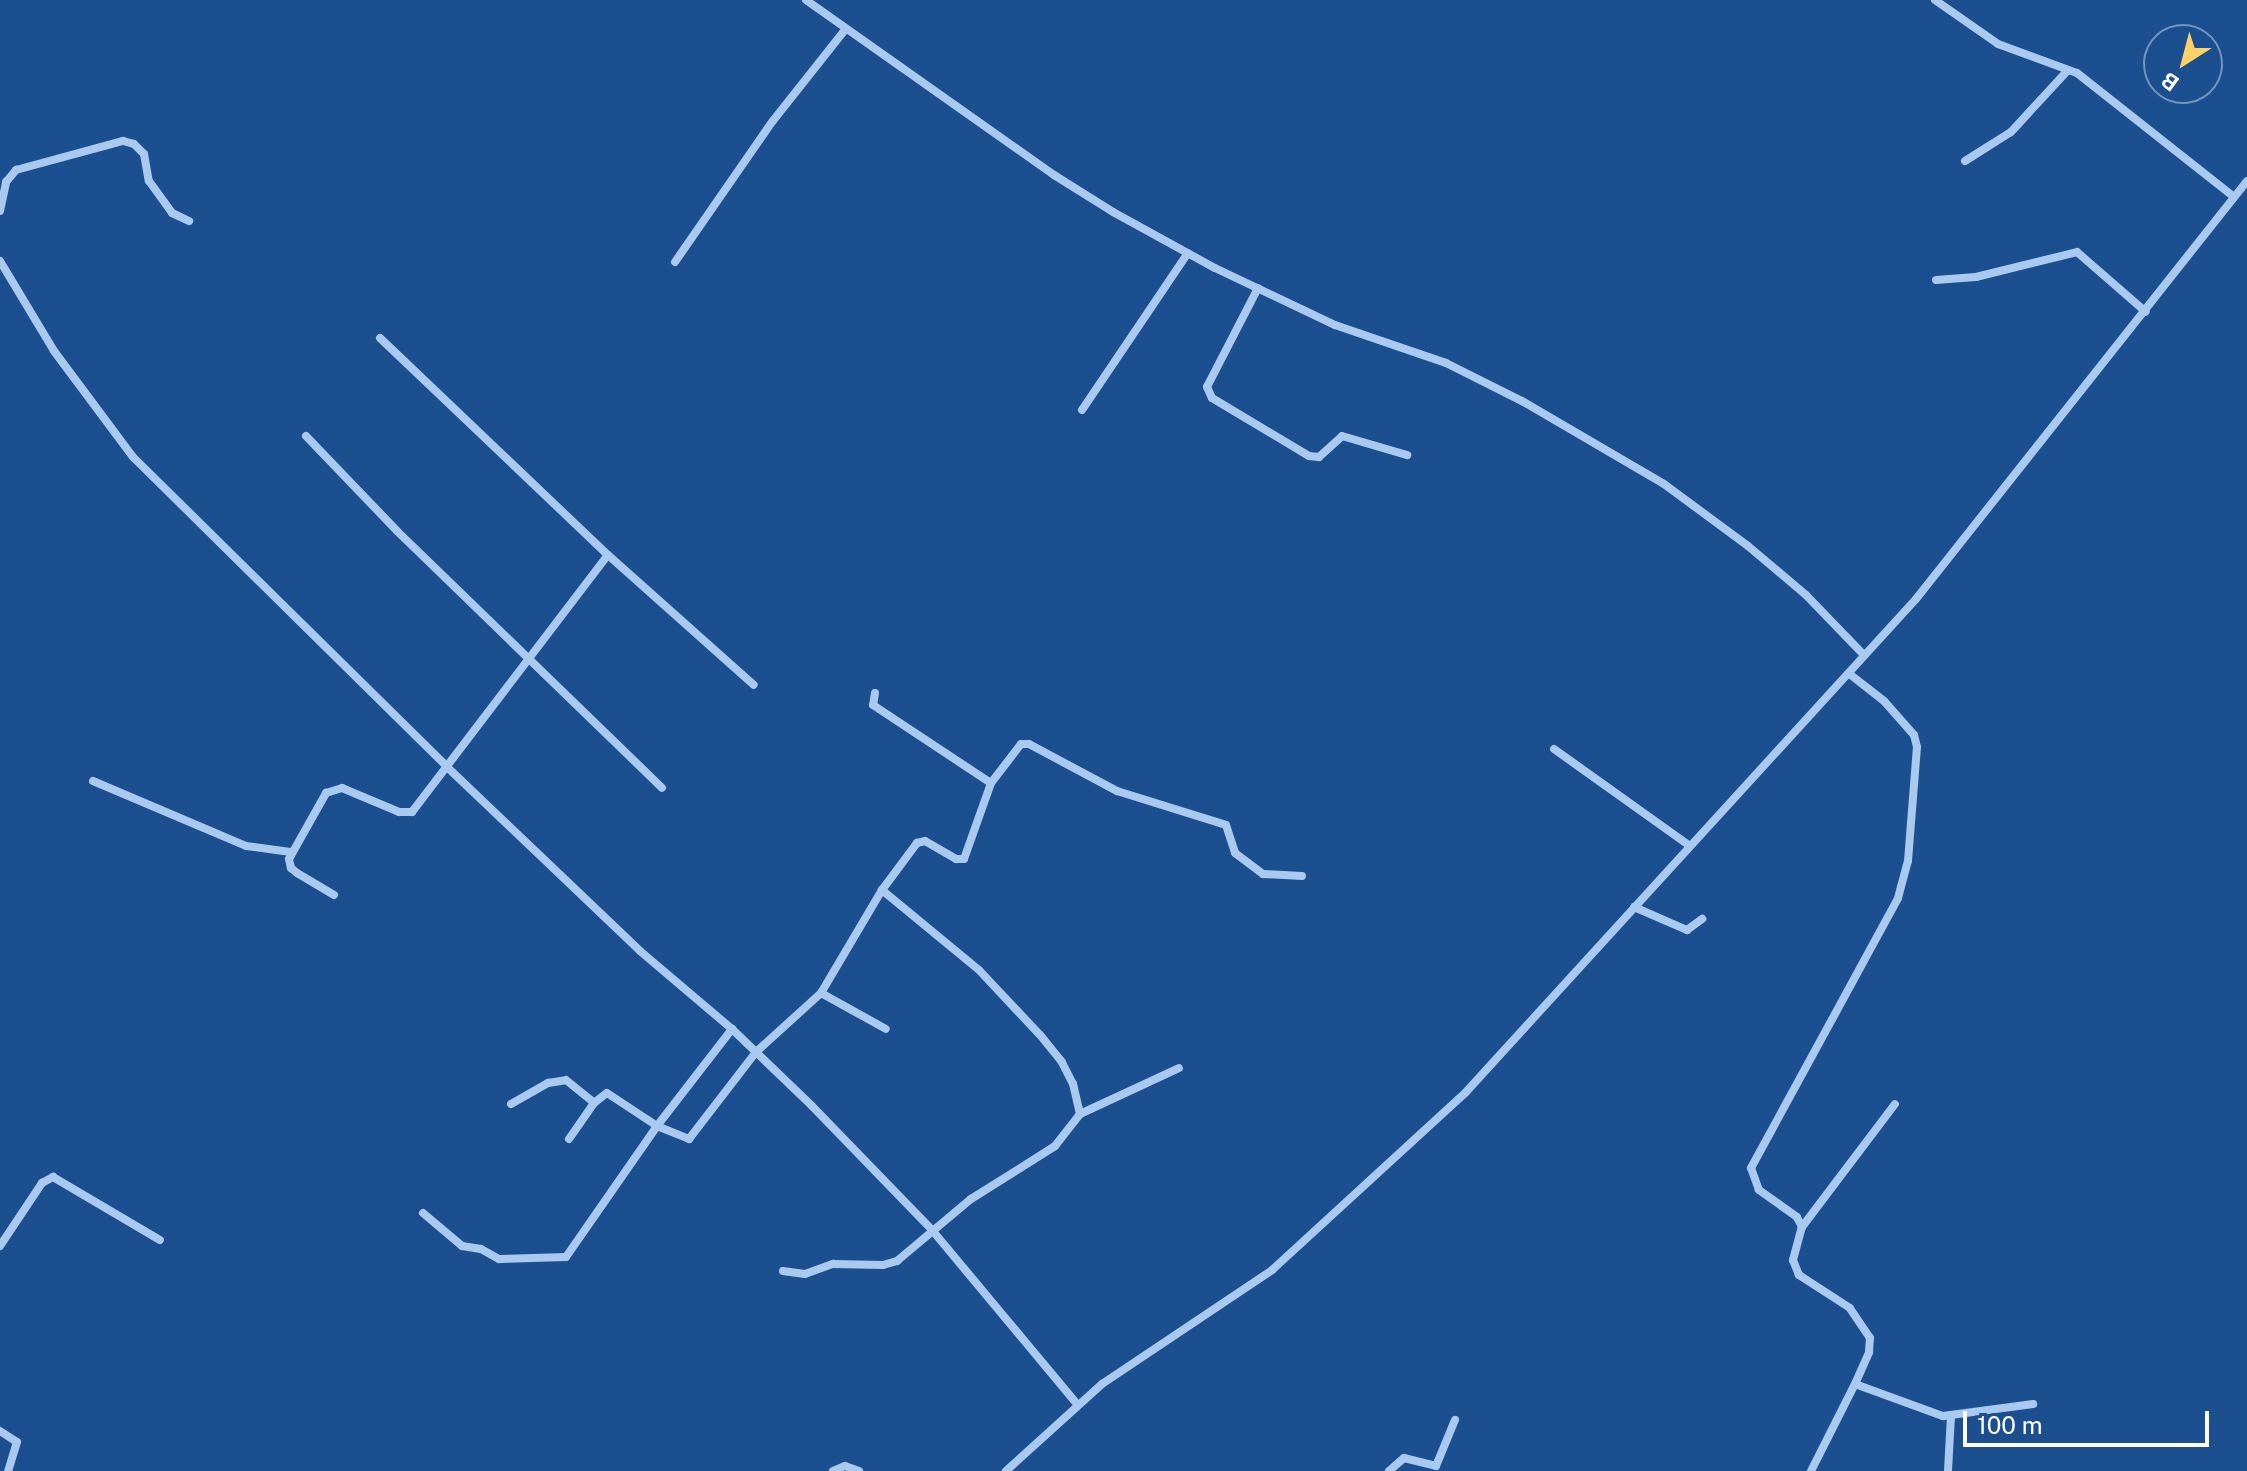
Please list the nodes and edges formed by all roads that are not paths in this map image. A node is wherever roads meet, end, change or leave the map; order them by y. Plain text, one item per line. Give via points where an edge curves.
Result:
1 (806, 0) edge
2 (1935, 0) edge
3 (844, 31) junction
4 (2068, 70) junction
5 (1965, 161) dead end
6 (2247, 181) edge
7 (2234, 197) junction
8 (0, 211) edge
9 (189, 221) dead end
10 (1188, 253) junction
11 (0, 261) edge
12 (675, 262) dead end
13 (1936, 280) dead end
14 (1258, 288) junction
15 (2146, 312) junction
16 (380, 338) dead end
17 (1082, 410) dead end
18 (306, 436) dead end
19 (1407, 455) dead end
20 (608, 555) junction
21 (1864, 655) junction
22 (529, 656) junction
23 (1851, 675) junction
24 (754, 685) dead end
25 (875, 693) dead end
26 (1554, 749) dead end
27 (446, 766) junction
28 (93, 781) dead end
29 (991, 783) junction
30 (662, 788) dead end
31 (1690, 846) junction
32 (291, 852) junction
33 (1302, 876) dead end
34 (882, 890) junction
35 (334, 895) dead end
36 (1634, 907) junction
37 (1702, 919) dead end
38 (821, 993) junction
39 (732, 1029) junction
40 (886, 1029) dead end
41 (756, 1052) junction
42 (1179, 1068) dead end
43 (594, 1103) junction
44 (511, 1104) dead end
45 (1895, 1104) dead end
46 (1080, 1114) junction
47 (657, 1126) junction
48 (569, 1139) dead end
49 (423, 1213) dead end
50 (1802, 1227) junction
51 (932, 1230) junction
52 (160, 1240) dead end
53 (0, 1246) edge
54 (783, 1271) dead end
55 (1855, 1384) junction
56 (1077, 1404) junction
57 (2033, 1404) dead end
58 (1951, 1415) junction
59 (1455, 1420) dead end
60 (0, 1431) edge
61 (1009, 1468) edge
62 (8, 1471) edge
63 (833, 1471) edge
64 (859, 1471) edge
65 (1024, 1471) edge
66 (1389, 1471) edge
67 (1811, 1471) edge
68 (1948, 1471) edge

1 - 3 street
2 - 4 street via 1998,44
3 - 10 street via 1054,175
3 - 12 street via 772,122
4 - 5 street via 2011,132
4 - 7 street
6 - 7 street
7 - 15 street
8 - 9 street via 6,182 16,170 123,141 144,154 149,181 172,213
10 - 14 street
10 - 17 street
11 - 27 street via 54,351 133,457
13 - 15 street via 1976,277 2077,252
14 - 19 street via 1207,387 1212,398 1309,456 1319,457 1342,436
14 - 21 street via 1335,325 1446,363 1664,484 1806,595
15 - 21 street via 1916,599
16 - 20 street
18 - 22 street
20 - 22 street
20 - 24 street
21 - 23 street
22 - 27 street
22 - 30 street
23 - 31 street
23 - 50 street via 1914,735 1913,831 1898,898 1751,1168 1759,1190 1797,1217
25 - 29 street via 873,705
26 - 31 street
27 - 32 street via 407,814 333,788
27 - 39 street via 640,951
28 - 32 street via 246,846
29 - 33 street via 1014,750 1029,744 1117,791 1226,825 1235,853 1263,874
29 - 34 street via 964,859 921,841
31 - 36 street
32 - 35 street via 291,868
34 - 38 street
34 - 46 street via 979,970 1040,1035 1062,1062
36 - 37 street via 1687,930
36 - 56 street via 1466,1092 1272,1270
38 - 40 street
38 - 41 street
39 - 41 street
39 - 47 street
41 - 47 street via 689,1139
41 - 51 street
42 - 46 street
43 - 44 street via 566,1080 548,1083
43 - 47 street via 607,1093
43 - 48 street
45 - 50 street
46 - 51 street via 1055,1146
47 - 49 street via 566,1257 499,1259 462,1246
50 - 55 street via 1793,1260 1799,1275 1850,1308 1870,1338
51 - 54 street via 889,1265 850,1262 805,1274
51 - 56 street
52 - 53 street via 53,1177 42,1183
55 - 58 street via 1930,1413
55 - 67 street
56 - 61 street
57 - 58 street
58 - 68 street
59 - 66 street via 1436,1466 1404,1458
60 - 62 street via 17,1442
61 - 65 street
63 - 64 street via 845,1466

